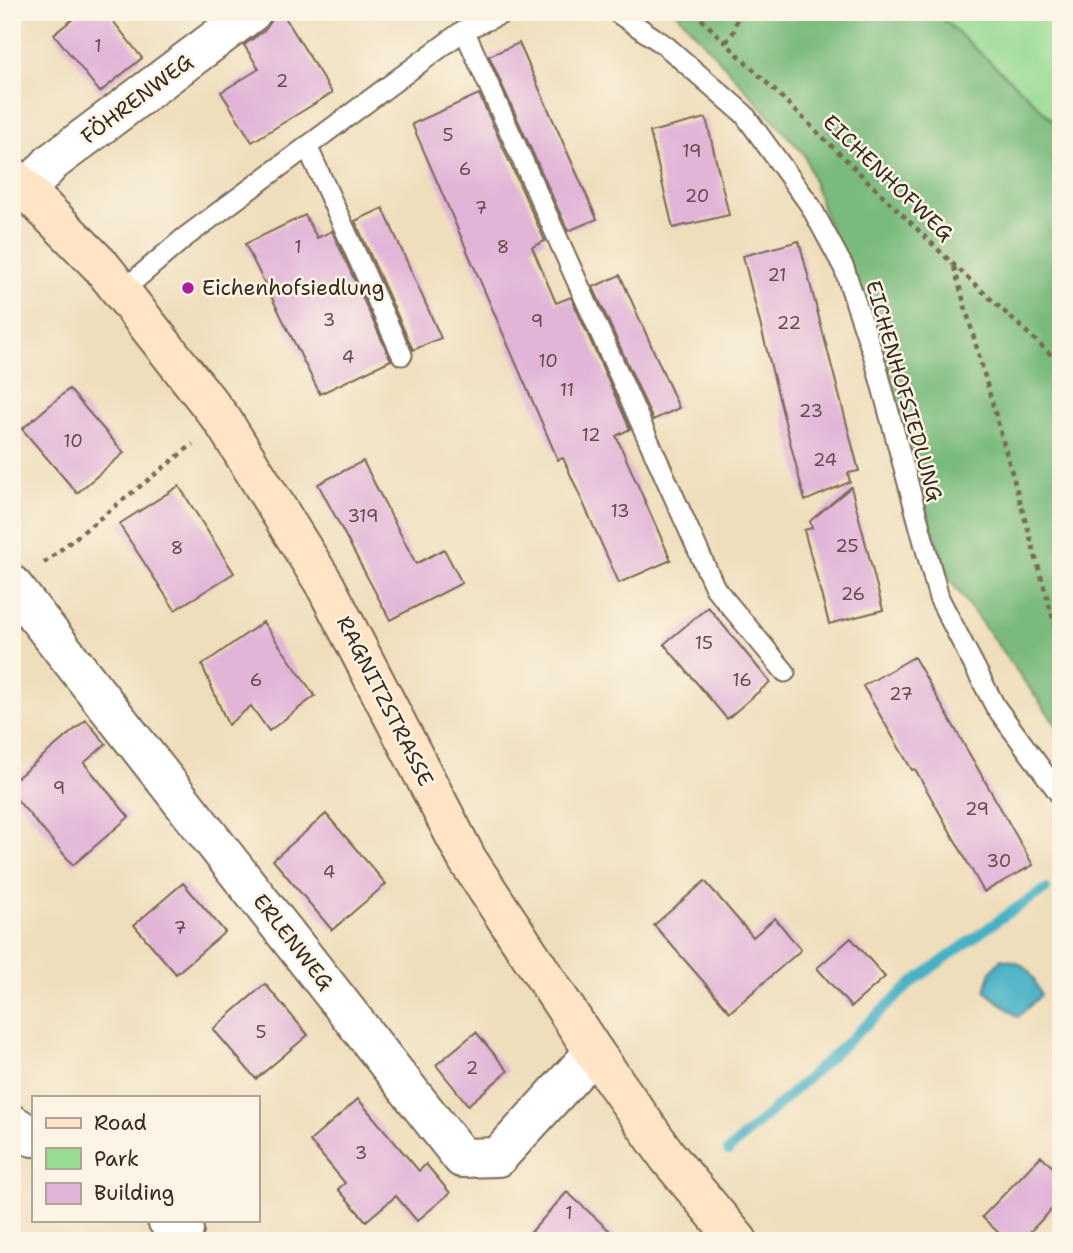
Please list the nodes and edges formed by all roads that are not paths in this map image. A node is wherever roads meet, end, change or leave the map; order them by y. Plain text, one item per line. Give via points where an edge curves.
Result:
1 (252, 12) edge
2 (506, 12) edge
3 (616, 12) edge
4 (464, 30) junction
5 (307, 146) junction
6 (20, 183) edge
7 (121, 292) junction
8 (402, 355) dead end
9 (13, 586) edge
10 (785, 672) dead end
11 (1061, 796) edge
12 (594, 1052) junction
13 (12, 1124) edge
14 (32, 1136) edge
15 (170, 1222) edge
16 (178, 1241) edge
17 (738, 1241) edge

1 - 6 street, FÖHRENWEG
2 - 4 lane
3 - 11 lane, EICHENHOFSIEDLUNG via 666,46 744,114 810,205 844,268 874,357 939,598 995,706
4 - 5 lane
4 - 10 lane via 715,589
5 - 7 lane via 184,238
5 - 8 lane
6 - 7 main road, RAGNITZSTRASSE
7 - 12 main road, RAGNITZSTRASSE via 223,421 261,481 325,585 467,859
9 - 12 street, ERLENWEG via 463,1158 498,1157
12 - 17 main road, RAGNITZSTRASSE via 668,1157
13 - 14 street
15 - 16 street via 184,1230

